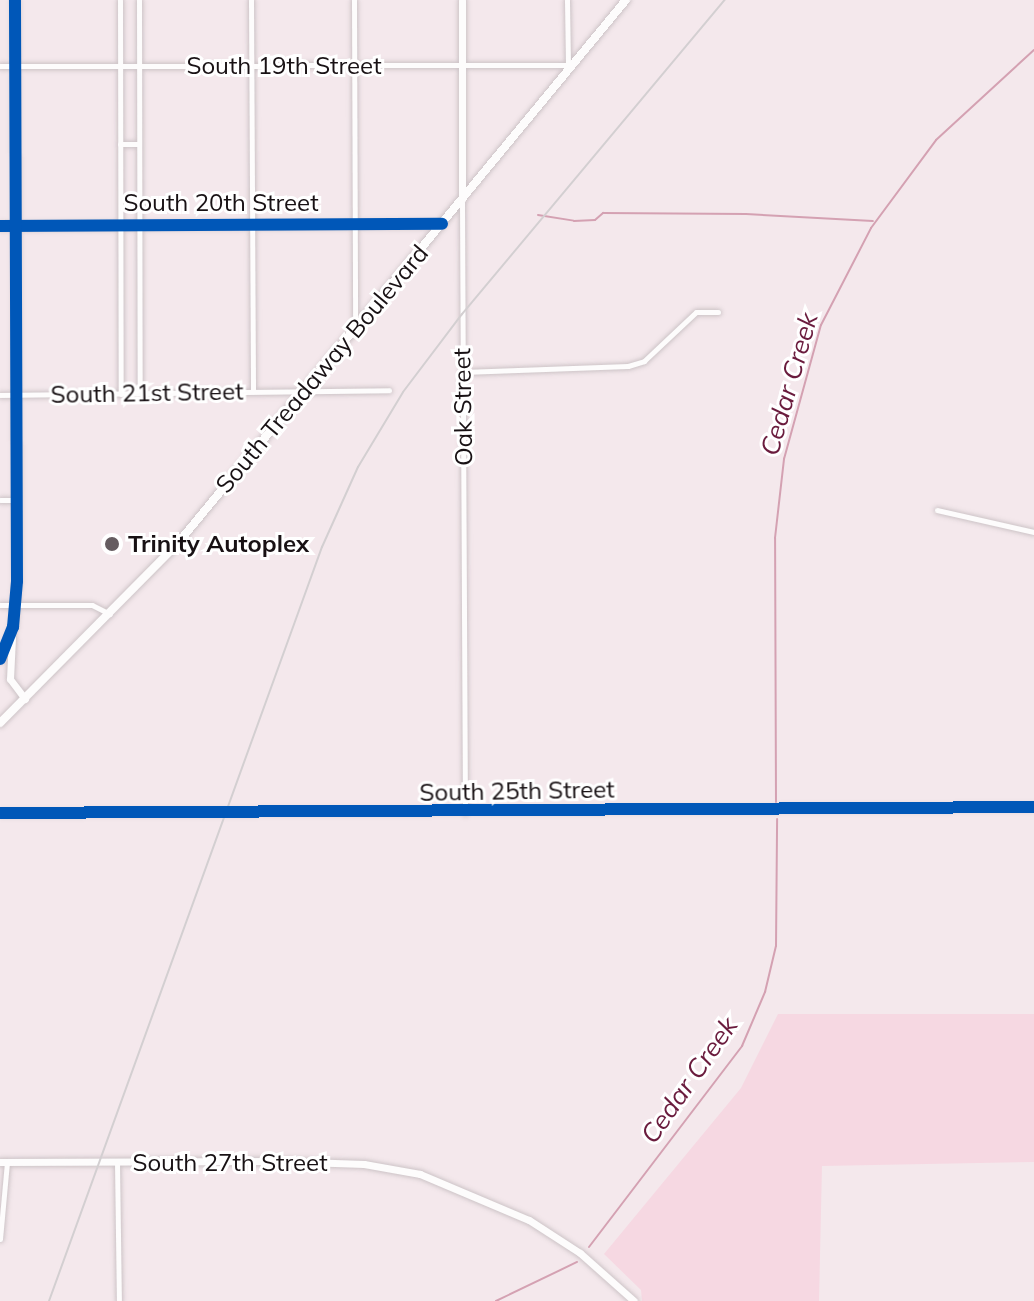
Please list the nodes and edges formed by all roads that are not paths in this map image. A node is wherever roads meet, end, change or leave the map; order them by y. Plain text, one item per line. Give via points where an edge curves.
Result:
1 (15, 0) edge
2 (120, 0) edge
3 (139, 0) edge
4 (251, 0) edge
5 (354, 0) edge
6 (462, 0) edge
7 (567, 0) edge
8 (626, 0) edge
9 (355, 65) junction
10 (462, 65) junction
11 (568, 65) junction
12 (0, 66) edge
13 (16, 66) junction
14 (120, 66) junction
15 (139, 66) junction
16 (251, 66) junction
17 (120, 144) junction
18 (139, 144) junction
19 (462, 199) junction
20 (121, 224) junction
21 (139, 224) junction
22 (355, 224) junction
23 (442, 224) junction
24 (253, 225) junction
25 (0, 226) edge
26 (16, 226) junction
27 (718, 312) dead end
28 (355, 327) junction
29 (463, 372) junction
30 (389, 390) dead end
31 (253, 391) junction
32 (140, 393) junction
33 (302, 393) junction
34 (121, 394) junction
35 (0, 395) edge
36 (17, 395) junction
37 (0, 500) edge
38 (18, 500) junction
39 (937, 510) dead end
40 (1034, 532) edge
41 (0, 605) edge
42 (16, 605) junction
43 (111, 614) junction
44 (13, 627) junction
45 (0, 659) edge
46 (25, 699) junction
47 (0, 723) edge
48 (1034, 807) edge
49 (0, 813) edge
50 (465, 813) junction
51 (3, 1162) edge
52 (117, 1163) junction
53 (0, 1239) edge
54 (119, 1301) edge
55 (634, 1301) edge

1 - 13 street
2 - 14 street
3 - 15 street
4 - 16 street
5 - 9 street
6 - 10 street, Oak Street
7 - 11 street
8 - 11 main road, South Treadaway Boulevard
9 - 10 street, South 19th Street
9 - 16 street, South 19th Street
9 - 22 street
10 - 11 street, South 19th Street
10 - 19 street, Oak Street
11 - 19 main road, South Treadaway Boulevard
12 - 13 street, South 19th Street
13 - 14 street, South 19th Street
13 - 26 street
14 - 15 street, South 19th Street
14 - 17 street
15 - 16 street, South 19th Street
15 - 18 street
16 - 24 street
17 - 18 street
17 - 20 street
18 - 21 street
19 - 23 main road, South Treadaway Boulevard
19 - 29 street, Oak Street
20 - 21 street, South 20th Street
20 - 26 street, South 20th Street
20 - 34 street
21 - 24 street, South 20th Street
21 - 32 street
22 - 23 street, South 20th Street
22 - 24 street, South 20th Street
22 - 28 street
23 - 28 main road, South Treadaway Boulevard
24 - 31 street
25 - 26 street, South 20th Street
26 - 36 street
27 - 29 street via 696,312 644,361 628,366
28 - 33 main road, South Treadaway Boulevard
29 - 50 street, Oak Street
30 - 33 street, South 21st Street
31 - 32 street, South 21st Street
31 - 33 street, South 21st Street
32 - 34 street, South 21st Street
33 - 43 main road, South Treadaway Boulevard
34 - 36 street, South 21st Street
35 - 36 street, South 21st Street
36 - 38 street
37 - 38 street
38 - 42 street
39 - 40 street
41 - 42 street
42 - 43 street via 92,605
42 - 44 street
43 - 46 main road, South Treadaway Boulevard
44 - 45 street
44 - 46 street via 10,679
46 - 47 main road, South Treadaway Boulevard
48 - 50 street, South 25th Street
49 - 50 street, South 25th Street
51 - 52 street, South 27th Street
51 - 53 street
52 - 54 street
52 - 55 street, South 27th Street via 364,1164 458,1185 562,1241

